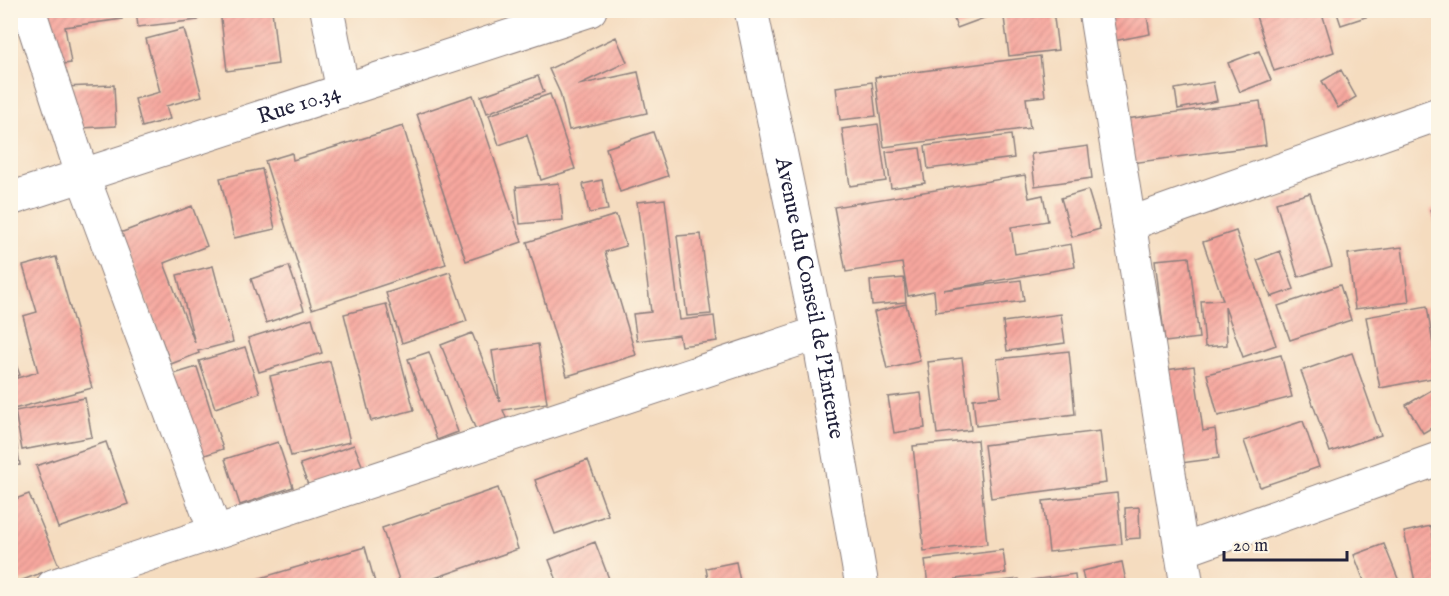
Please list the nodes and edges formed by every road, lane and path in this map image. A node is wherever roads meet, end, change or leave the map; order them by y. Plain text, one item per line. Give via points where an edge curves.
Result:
1 (29, 10) edge
2 (327, 10) edge
3 (590, 10) edge
4 (751, 10) edge
5 (1095, 10) edge
6 (343, 91) junction
7 (1438, 114) edge
8 (82, 174) junction
9 (10, 199) edge
10 (1129, 224) junction
11 (818, 333) junction
12 (1438, 459) edge
13 (215, 531) junction
14 (1181, 551) junction
15 (53, 585) edge
16 (862, 585) edge
17 (1187, 585) edge

1 - 8 street
2 - 6 street
3 - 6 street, Rue 10.34
4 - 11 street, Avenue du Conseil de l'Entente
5 - 10 street
6 - 8 street, Rue 10.34
7 - 10 street
8 - 9 street, Rue 10.34
8 - 13 street
10 - 14 street
11 - 13 street
11 - 16 street, Avenue du Conseil de l'Entente
12 - 14 street
13 - 15 street
14 - 17 street

